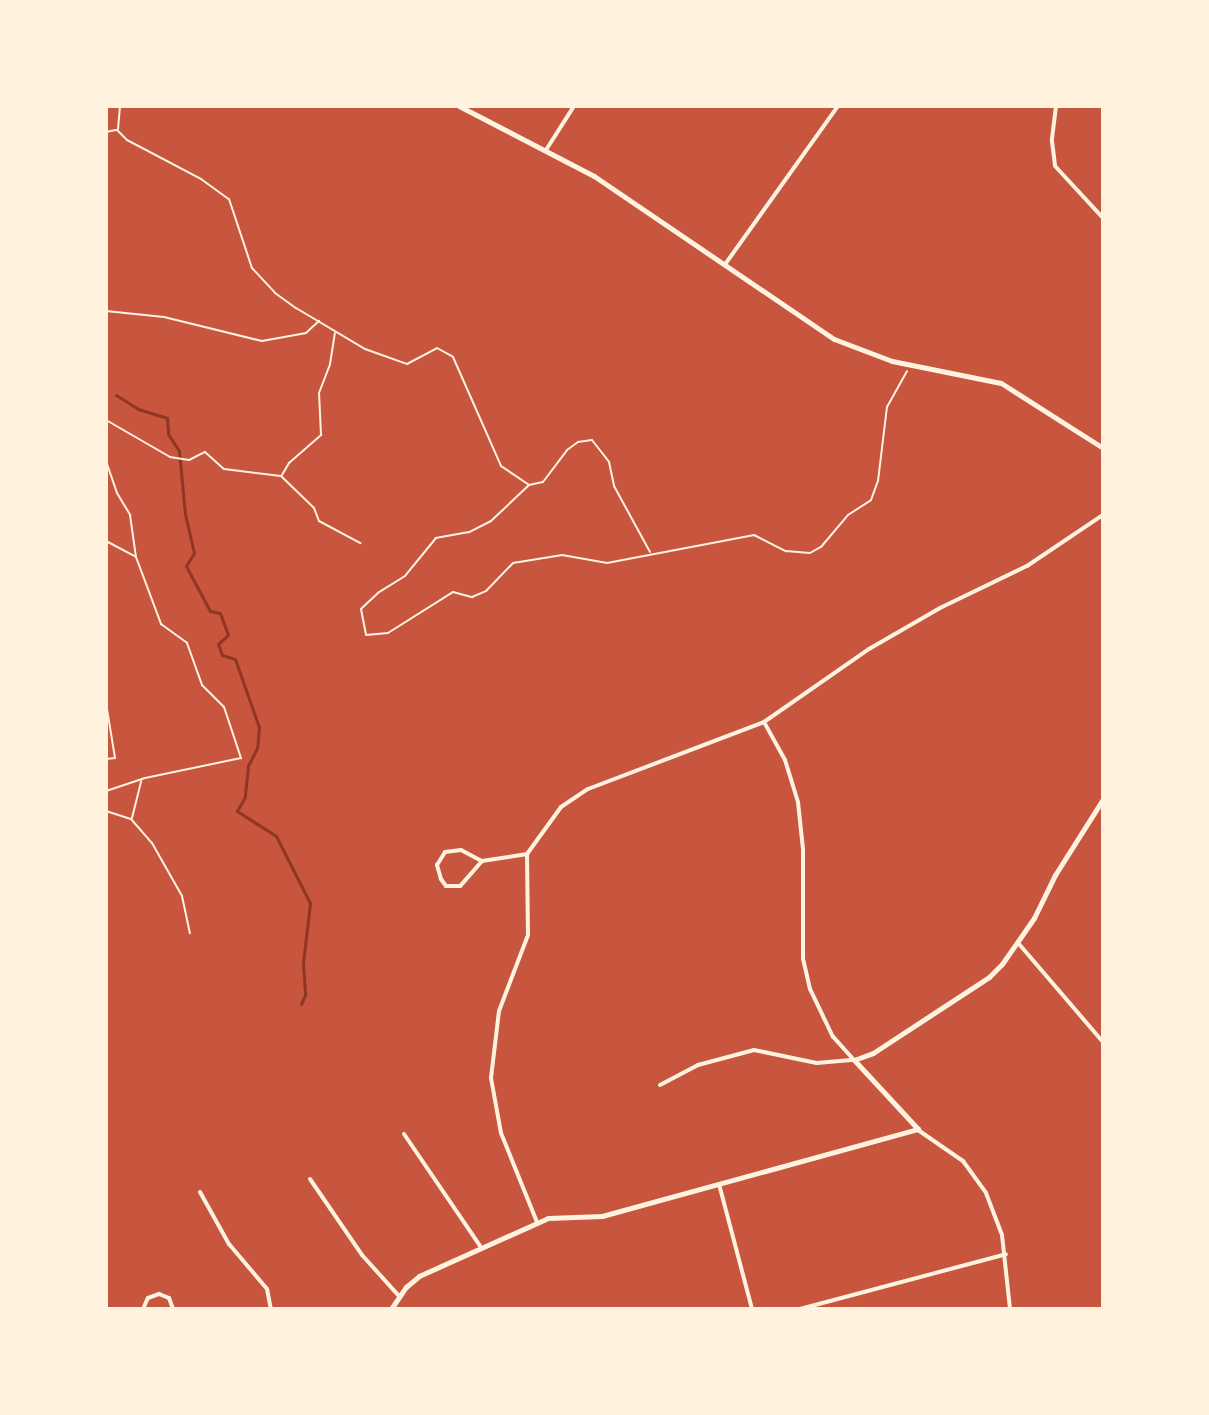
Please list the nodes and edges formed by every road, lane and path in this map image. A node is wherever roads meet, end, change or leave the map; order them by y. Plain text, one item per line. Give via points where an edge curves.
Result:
1 (120, 106) edge
2 (459, 106) edge
3 (574, 106) edge
4 (838, 106) edge
5 (1056, 106) edge
6 (117, 130) junction
7 (106, 132) edge
8 (546, 150) junction
9 (1103, 218) edge
10 (726, 263) junction
11 (106, 311) edge
12 (320, 320) junction
13 (335, 332) junction
14 (911, 365) junction
15 (106, 420) edge
16 (1103, 448) edge
17 (106, 461) edge
18 (281, 476) junction
19 (529, 485) junction
20 (1103, 515) edge
21 (106, 541) edge
22 (360, 543) dead end
23 (651, 553) junction
24 (136, 557) junction
25 (106, 703) edge
26 (764, 722) junction
27 (106, 759) edge
28 (141, 779) junction
29 (106, 791) edge
30 (1103, 799) edge
31 (106, 811) edge
32 (131, 819) junction
33 (527, 854) junction
34 (482, 861) junction
35 (190, 933) dead end
36 (1019, 944) junction
37 (1103, 1042) edge
38 (854, 1060) junction
39 (660, 1085) dead end
40 (918, 1129) junction
41 (404, 1134) dead end
42 (310, 1179) dead end
43 (719, 1183) junction
44 (200, 1192) dead end
45 (537, 1222) junction
46 (480, 1246) junction
47 (1006, 1254) junction
48 (399, 1296) junction
49 (143, 1309) edge
50 (173, 1309) edge
51 (271, 1309) edge
52 (391, 1309) edge
53 (752, 1309) edge
54 (800, 1309) edge
55 (1010, 1309) edge

1 - 6 path
2 - 8 street
3 - 8 street
4 - 10 street
5 - 9 street via 1055,166
6 - 7 path
6 - 12 path via 229,199 252,268 275,293
8 - 10 street
10 - 14 street via 834,339
11 - 12 path via 164,317 262,341 306,333
12 - 13 path
13 - 18 path via 319,393 321,435
13 - 19 path via 407,364 437,348 453,357 501,466
14 - 16 street via 996,381
14 - 23 path via 887,407 871,500 848,515 821,547 810,553 786,551 754,535
15 - 18 path via 176,458 189,460 205,452 224,469
17 - 24 path via 130,515
18 - 22 path via 314,508 319,521
19 - 23 path via 543,482 578,442 592,440 609,462 614,486
19 - 23 path via 491,521 469,532 436,538 405,576 361,609 366,635 388,633 453,592 472,597 486,591 513,563 562,555 607,563
20 - 26 street via 1027,566 869,649
21 - 24 path
24 - 28 path via 161,624 187,643 202,685 224,707 241,758
25 - 27 lane via 115,758
26 - 33 street via 588,789 561,807
26 - 38 street via 776,738 798,802 803,959 810,989 833,1037
28 - 29 path
28 - 32 path
30 - 36 street
31 - 32 path
32 - 35 path via 152,843 182,896
33 - 34 street
33 - 45 street via 528,935 499,1011 491,1078 501,1133
34 - 34 street via 460,886 446,886 438,872 441,856 452,850
36 - 37 street
36 - 38 street via 989,977
38 - 39 street via 817,1063 754,1050 698,1065
38 - 40 street
40 - 43 street
40 - 47 street via 973,1173 996,1216
41 - 46 street
42 - 48 street via 362,1255
43 - 45 street via 602,1216
43 - 53 street
44 - 51 street via 229,1244 267,1289
45 - 46 street
46 - 48 street via 419,1276
47 - 54 street
47 - 55 street
48 - 52 street
49 - 50 street via 148,1298 159,1294 169,1298

